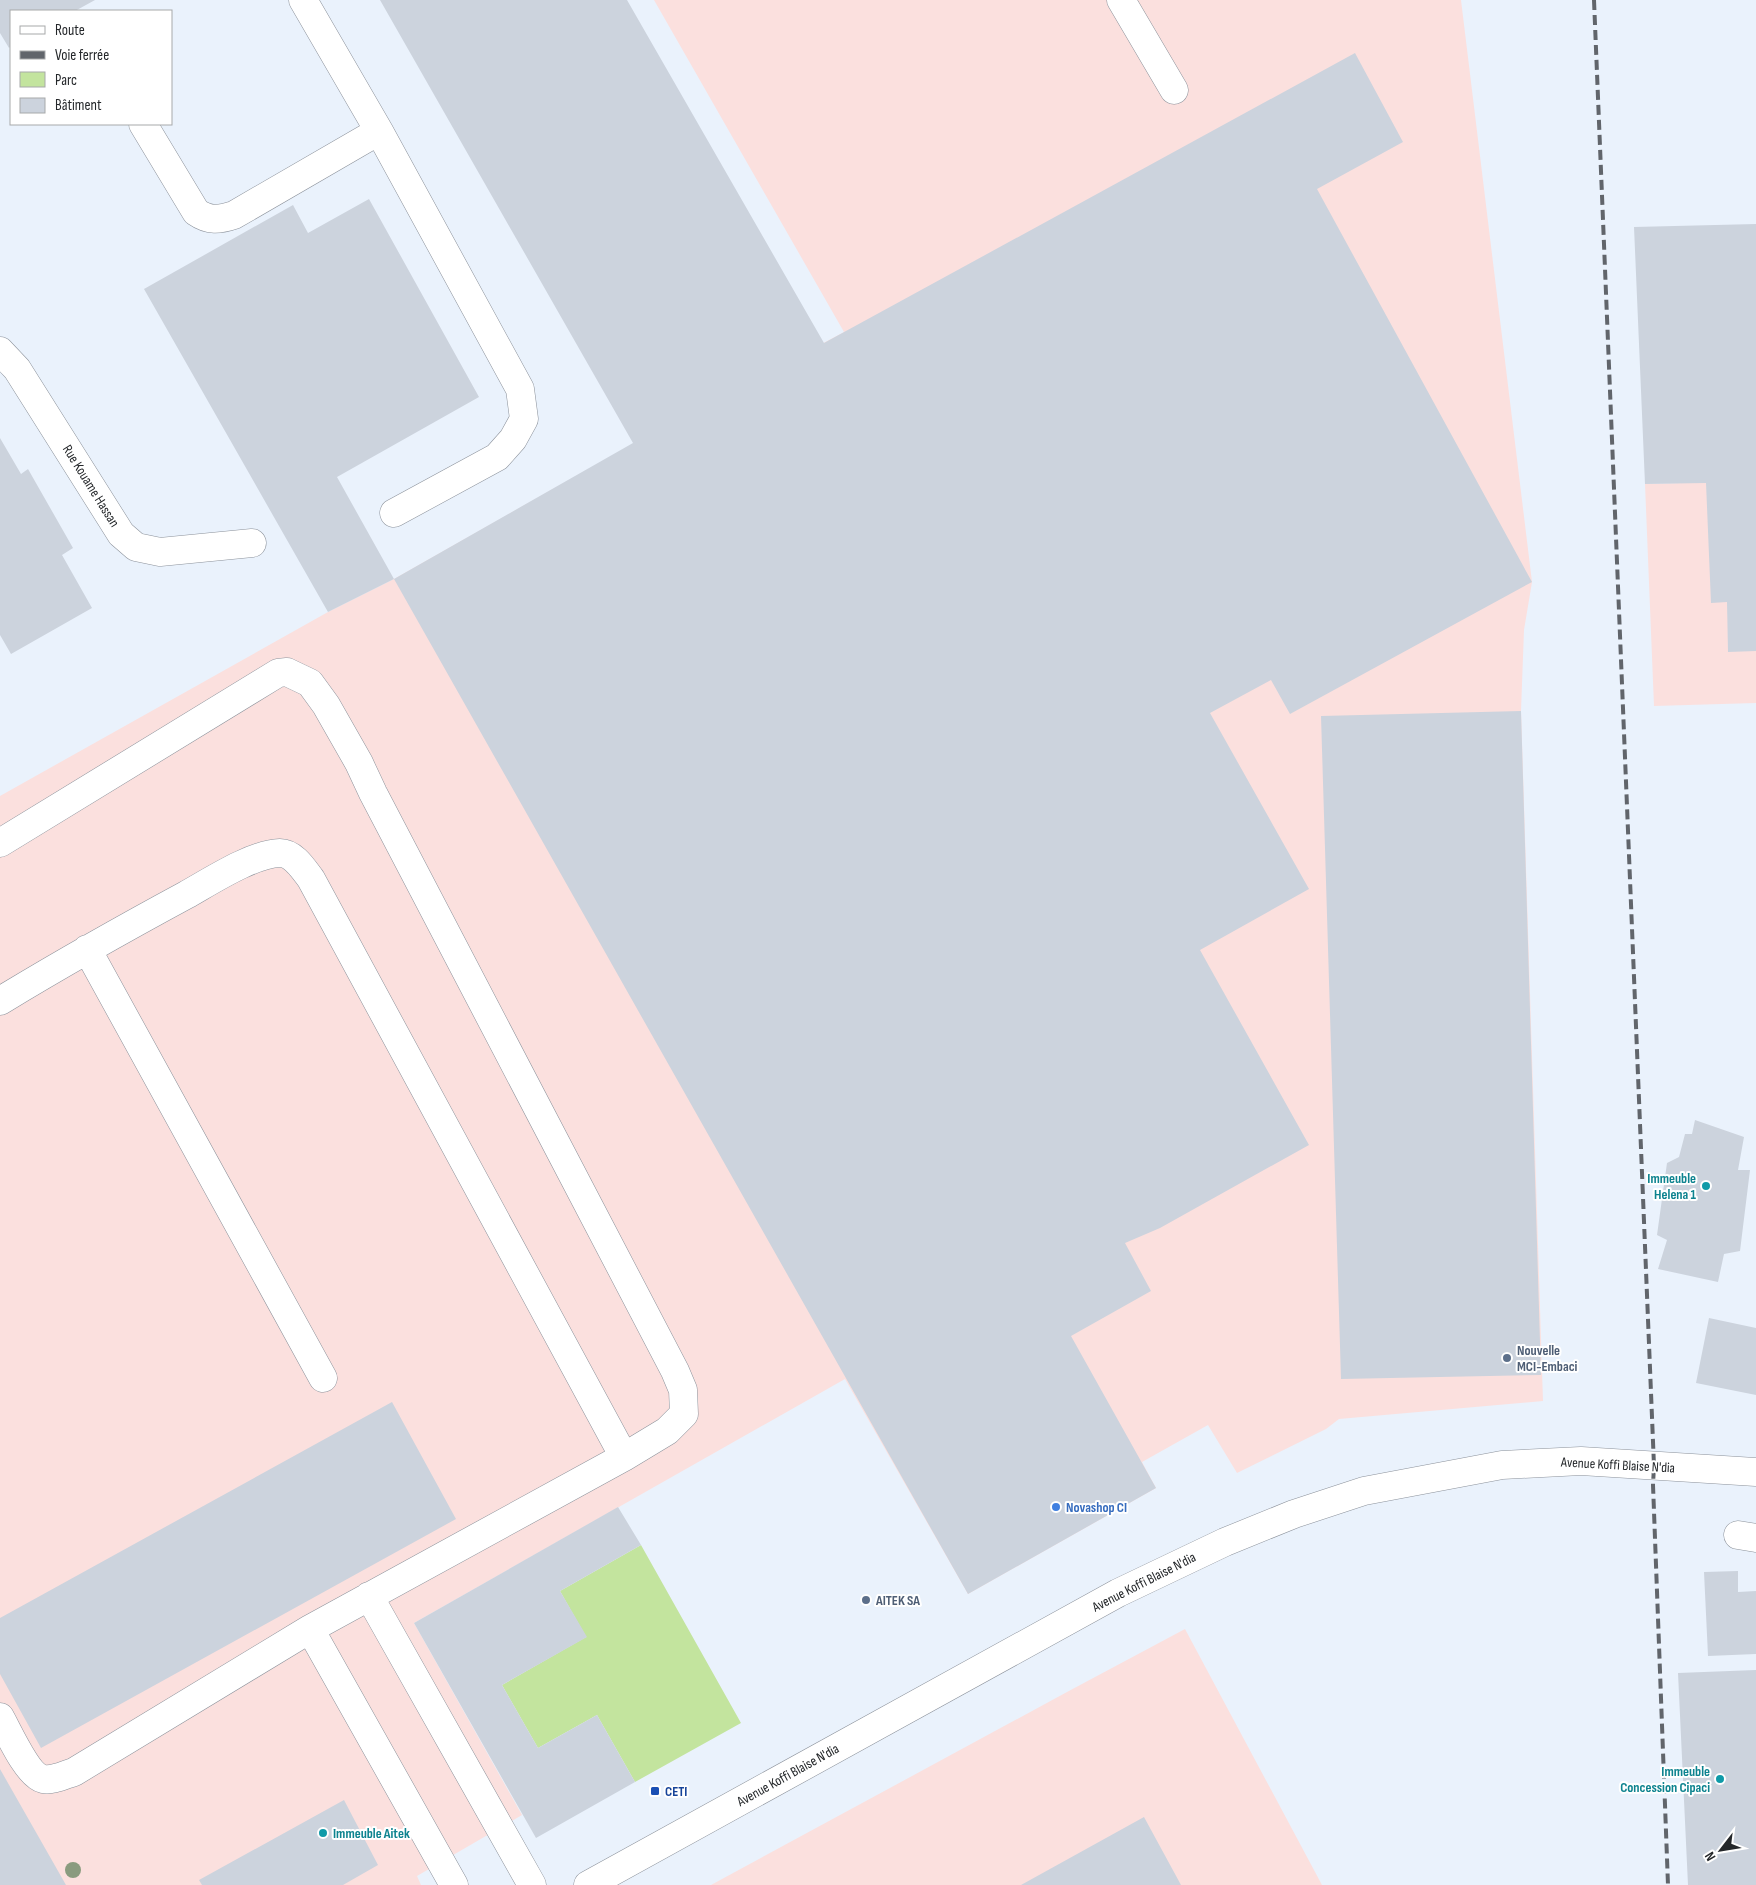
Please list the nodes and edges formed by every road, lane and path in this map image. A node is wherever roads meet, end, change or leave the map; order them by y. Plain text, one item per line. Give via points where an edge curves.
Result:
1 (303, 0) edge
2 (1121, 0) edge
3 (1174, 90) dead end
4 (144, 125) edge
5 (379, 131) junction
6 (0, 351) edge
7 (394, 514) dead end
8 (252, 543) dead end
9 (0, 842) edge
10 (88, 949) junction
11 (0, 1000) edge
12 (323, 1378) dead end
13 (624, 1457) junction
14 (1756, 1472) edge
15 (369, 1596) junction
16 (310, 1629) junction
17 (0, 1717) edge
18 (454, 1885) edge
19 (532, 1885) edge
20 (588, 1885) edge

1 - 5 street
2 - 3 street
4 - 5 street via 196,212 204,218 218,220 234,215
5 - 7 street via 520,389 524,419 513,439 496,457
6 - 8 street, Rue Kouame Hassan via 17,369 121,534 136,547 160,552
9 - 13 street via 278,673 287,672 310,683 359,763 683,1390 684,1414 667,1431
10 - 11 street
10 - 12 street
10 - 13 street via 237,867 282,853 295,860 311,879
13 - 15 street
14 - 20 street, Avenue Koffi Blaise N'dia via 1581,1460 1502,1465 1364,1491 1294,1514 1225,1542 1118,1594
15 - 16 street
15 - 19 street
16 - 17 street via 74,1772 55,1779 42,1779 33,1772
16 - 18 street

